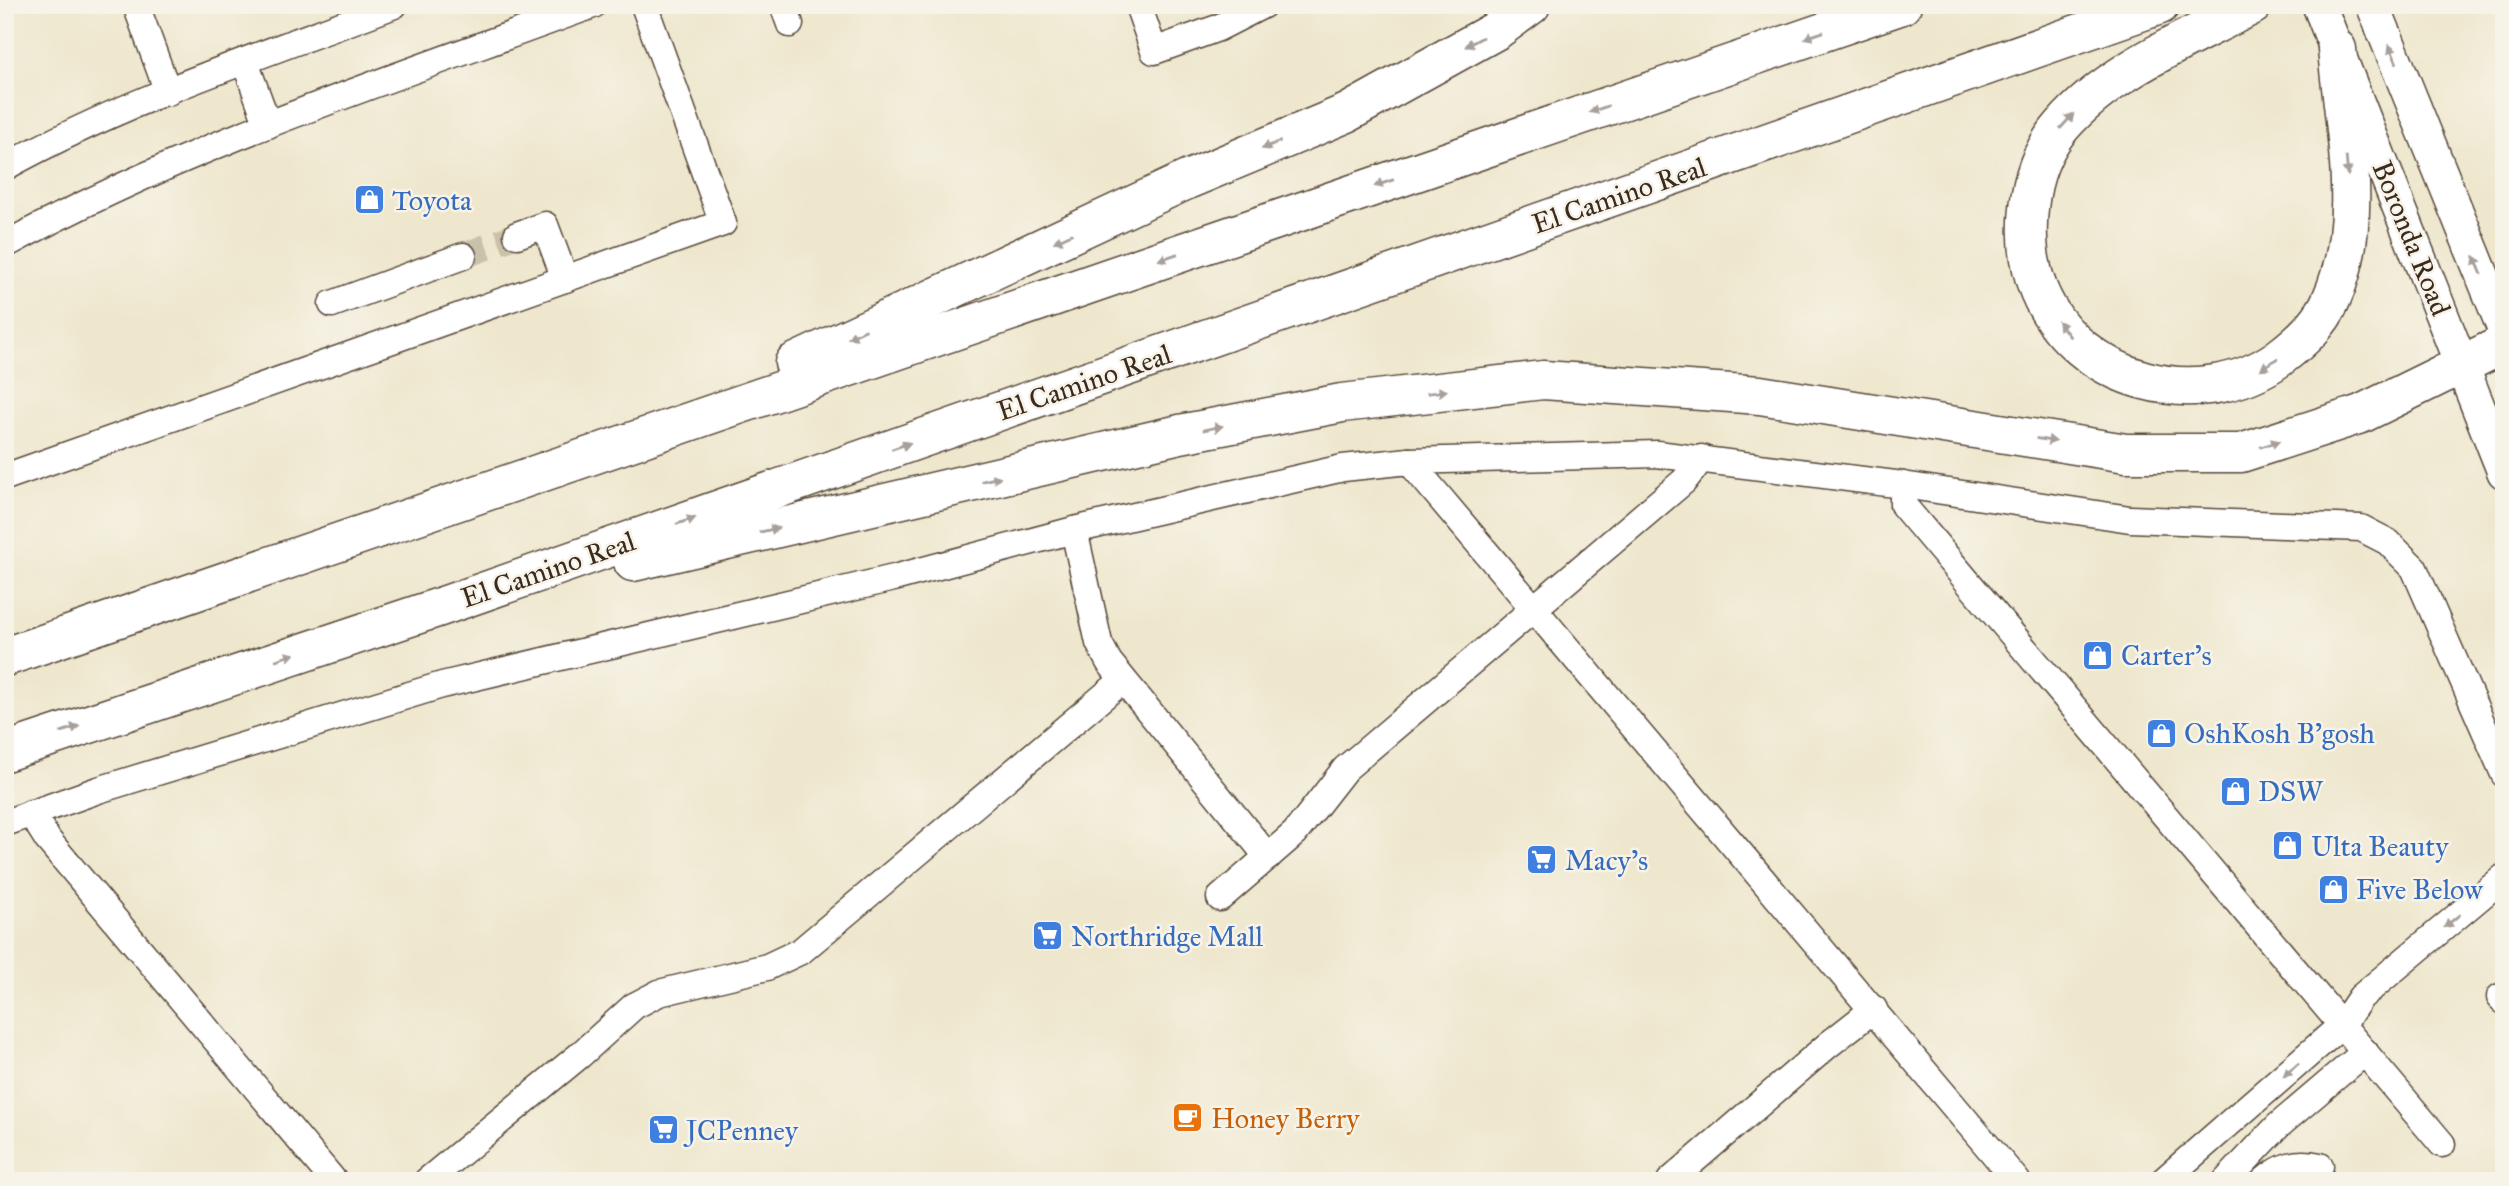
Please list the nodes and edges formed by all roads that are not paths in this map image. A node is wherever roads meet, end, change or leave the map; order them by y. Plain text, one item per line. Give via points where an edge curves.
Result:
1 (136, 5) edge
2 (394, 5) edge
3 (593, 5) edge
4 (644, 5) edge
5 (1138, 5) edge
6 (1263, 5) edge
7 (1531, 5) edge
8 (1902, 5) edge
9 (2160, 5) edge
10 (2253, 5) edge
11 (2319, 5) edge
12 (2373, 5) edge
13 (1214, 17) edge
14 (2337, 49) junction
15 (244, 62) junction
16 (168, 92) junction
17 (268, 125) junction
18 (5, 167) edge
19 (517, 235) tunnel mouth
20 (5, 245) edge
21 (463, 256) tunnel mouth
22 (565, 279) junction
23 (332, 304) dead end
24 (2504, 329) edge
25 (2504, 344) edge
26 (2462, 364) junction
27 (603, 451) junction
28 (1702, 458) junction
29 (1409, 461) junction
30 (2504, 472) edge
31 (5, 477) edge
32 (1903, 485) junction
33 (1074, 530) junction
34 (440, 607) junction
35 (1535, 609) junction
36 (5, 657) edge
37 (1123, 680) junction
38 (5, 752) edge
39 (2504, 775) edge
40 (31, 813) junction
41 (5, 823) edge
42 (1268, 857) junction
43 (2504, 877) edge
44 (1220, 898) dead end
45 (1874, 1009) junction
46 (2342, 1025) junction
47 (2365, 1052) junction
48 (2442, 1144) dead end
49 (2320, 1166) dead end
50 (334, 1181) edge
51 (427, 1181) edge
52 (1670, 1181) edge
53 (2017, 1181) edge
54 (2163, 1181) edge
55 (2226, 1181) edge
56 (2264, 1181) edge

1 - 16 street
2 - 15 street
3 - 17 street
4 - 22 street via 723,223
5 - 13 street via 1154,51
6 - 13 street
7 -> 27 highway via 1497,30 1347,113 1187,180
8 -> 27 highway
34 -> 9 highway, El Camino Real
14 -> 10 highway via 2350,201 2347,253 2331,301 2302,340 2262,370 2211,387 2157,385 2107,367 2068,335 2039,291 2026,240 2031,187 2042,156 2074,114 2113,82
11 - 14 main road, Boronda Road
24 -> 12 main road, Boronda Road
14 - 26 main road, Boronda Road
15 - 16 street
15 - 17 street
16 - 18 street via 44,145
17 - 20 street via 88,202
19 - 22 street via 545,225
21 - 23 street
22 - 31 street
25 - 26 highway
26 - 30 main road, Boronda Road
34 -> 26 highway via 1180,434 1342,403 1543,380 1760,395 2126,453 2241,453 2361,414
27 - 36 highway
28 - 29 street via 1657,454
28 - 32 street
28 - 35 street via 1684,481
29 - 33 street via 1343,468
29 - 35 street
32 - 39 street via 2130,519 2361,528 2388,542 2414,568
32 - 46 street via 1903,505
33 - 37 street via 1099,643
33 - 40 street via 894,578 442,685
38 -> 34 highway, El Camino Real
35 - 42 street via 1345,769 1295,833
35 - 45 street
37 - 42 street
37 - 51 street via 801,951 767,967 659,993 634,1006
40 - 41 street
40 - 50 street via 48,840
42 - 44 street
43 -> 46 street via 2361,998
45 - 52 street
45 - 53 street
46 - 47 street
46 -> 54 street
47 - 48 street
47 - 55 street via 2278,1126
49 - 56 street via 2298,1162

